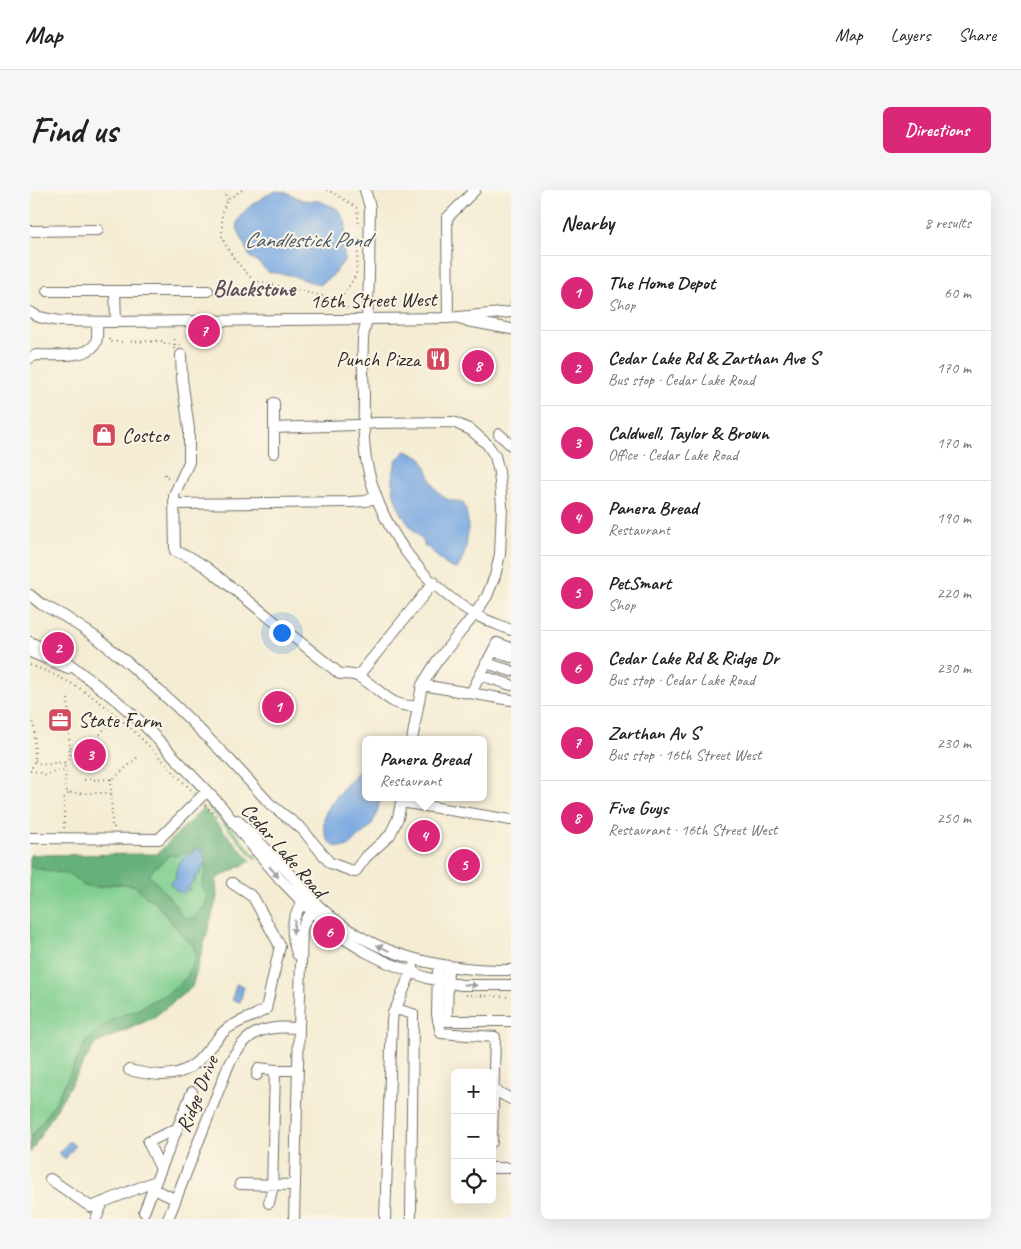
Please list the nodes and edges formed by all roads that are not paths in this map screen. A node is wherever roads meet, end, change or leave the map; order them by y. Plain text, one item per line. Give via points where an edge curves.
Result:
1 (365, 190) edge
2 (475, 190) edge
3 (98, 230) dead end
4 (30, 231) edge
5 (47, 291) dead end
6 (115, 291) junction
7 (208, 291) dead end
8 (511, 305) edge
9 (30, 312) edge
10 (448, 318) junction
11 (367, 319) junction
12 (97, 322) junction
13 (116, 322) junction
14 (511, 329) edge
15 (178, 355) road end
16 (30, 358) edge
17 (274, 403) dead end
18 (364, 424) junction
19 (274, 428) junction
20 (499, 434) dead end
21 (511, 445) edge
22 (274, 453) dead end
23 (376, 497) junction
24 (174, 504) junction
25 (434, 582) junction
26 (30, 595) edge
27 (475, 614) junction
28 (511, 630) edge
29 (30, 642) edge
30 (511, 648) edge
31 (30, 652) edge
32 (511, 652) edge
33 (511, 657) edge
34 (488, 660) junction
35 (511, 664) edge
36 (511, 671) edge
37 (85, 676) junction
38 (358, 676) junction
39 (511, 678) edge
40 (422, 685) junction
41 (511, 685) edge
42 (471, 693) junction
43 (511, 700) edge
44 (418, 706) junction
45 (413, 736) edge
46 (207, 791) junction
47 (402, 801) edge
48 (412, 801) edge
49 (222, 807) junction
50 (511, 820) edge
51 (30, 838) edge
52 (232, 884) dead end
53 (310, 896) junction
54 (302, 904) junction
55 (315, 909) junction
56 (415, 960) junction
57 (300, 962) junction
58 (443, 965) junction
59 (511, 970) edge
60 (411, 972) junction
61 (443, 981) junction
62 (511, 985) edge
63 (396, 1009) junction
64 (254, 1016) junction
65 (443, 1021) junction
66 (511, 1021) edge
67 (299, 1028) junction
68 (260, 1030) junction
69 (494, 1069) edge
70 (129, 1070) dead end
71 (275, 1070) junction
72 (298, 1070) junction
73 (257, 1074) dead end
74 (496, 1091) edge
75 (192, 1092) dead end
76 (511, 1099) edge
77 (176, 1129) junction
78 (496, 1168) edge
79 (508, 1168) dead end
80 (161, 1169) junction
81 (50, 1179) dead end
82 (240, 1184) dead end
83 (154, 1185) junction
84 (272, 1185) junction
85 (295, 1185) junction
86 (176, 1199) junction
87 (103, 1202) junction
88 (269, 1203) dead end
89 (144, 1212) dead end
90 (411, 1216) dead end
91 (96, 1219) edge
92 (168, 1219) edge
93 (294, 1219) edge
94 (385, 1219) edge

1 - 11 street via 370,207
2 - 10 street via 447,218
3 - 4 street
5 - 6 street
6 - 7 street
6 - 13 street
8 - 10 street, 16th Street West
9 - 12 street, 16th Street West via 58,321
10 - 11 street, 16th Street West
10 - 14 street, 16th Street West
11 - 13 street, 16th Street West
11 - 18 street via 371,400
12 - 13 street, 16th Street West
12 - 16 street via 96,342 90,350
15 - 24 street via 189,429 188,462 174,495
17 - 19 street
18 - 19 street
18 - 23 street via 368,468
18 - 27 street via 453,422 471,430 495,456 502,506 500,554 487,596
19 - 22 street
20 - 21 street
23 - 24 street via 351,502
23 - 25 street via 391,532 413,562
24 - 38 street via 175,551 206,567 340,674
25 - 27 street
25 - 38 street
26 - 47 street via 97,638 128,663 176,706 270,804 302,829 330,863 355,872 390,834
27 - 28 street
27 - 40 street
29 - 37 street, Cedar Lake Road via 58,655
30 - 34 street via 497,643
31 - 37 street, Cedar Lake Road
32 - 34 street
33 - 34 street
34 - 35 street
34 - 36 street
34 - 39 street
34 - 41 street
34 - 42 street
37 - 46 street, Cedar Lake Road via 132,714
38 - 44 street via 395,703
40 - 42 street
40 - 44 street
42 - 43 street
44 - 45 street
46 - 49 street, Cedar Lake Road
46 - 51 street via 159,839
48 - 50 street
49 - 53 street, Cedar Lake Road
49 -> 54 street, Cedar Lake Road
52 - 64 street via 253,897 280,946 266,1008
53 - 54 street
53 - 55 street, Cedar Lake Road
54 - 55 street, Cedar Lake Road
54 -> 57 street via 297,910 292,934
56 -> 55 street, Cedar Lake Road via 384,948
55 - 57 street via 302,929
55 - 60 street, Cedar Lake Road via 343,938
56 - 58 street, Cedar Lake Road
56 - 60 street
57 - 67 street
58 - 59 street, Cedar Lake Road
58 - 61 street
60 - 61 street, Cedar Lake Road
60 - 63 street
61 -> 62 street, Cedar Lake Road via 481,986
61 - 65 street
63 - 90 street via 413,1014
63 - 94 street via 392,1021
64 - 68 street
64 - 70 street via 227,1029 193,1066 182,1071 155,1076
65 - 66 street
65 - 69 street via 441,1033 444,1038 495,1037
67 - 68 street
67 - 72 street
68 - 86 street, Ridge Drive via 240,1046 229,1064
71 - 72 street
71 - 73 street via 259,1068
71 - 84 street
72 - 85 street
74 - 76 street
75 - 77 street
77 - 80 street
77 - 80 street via 148,1142
78 - 79 street
80 - 83 street
81 - 87 street via 91,1206
82 - 84 street
83 - 86 street
83 - 87 street
83 - 89 street
84 - 85 street
84 - 88 street
85 - 93 street
86 - 92 street, Ridge Drive
87 - 91 street

